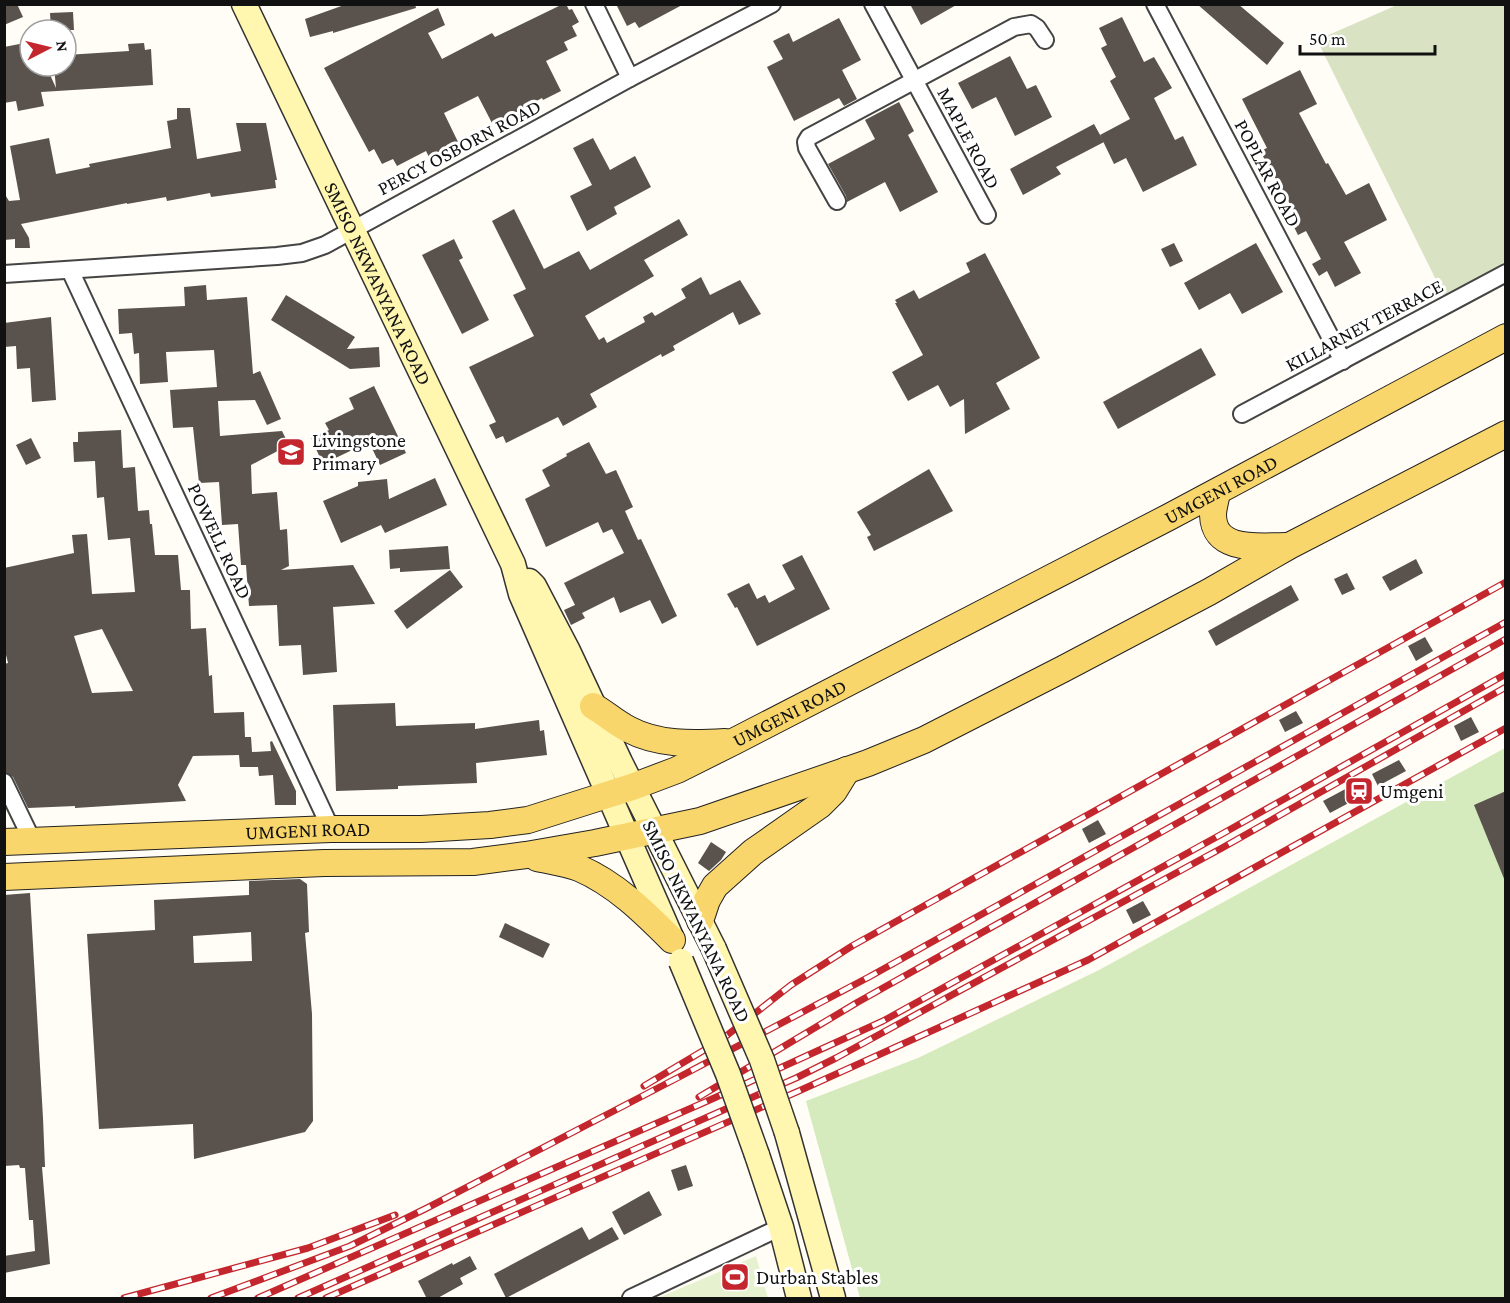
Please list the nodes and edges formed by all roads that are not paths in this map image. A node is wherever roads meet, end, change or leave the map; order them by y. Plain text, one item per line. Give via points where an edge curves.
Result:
1 (244, 4) edge
2 (594, 4) edge
3 (772, 4) edge
4 (873, 4) edge
5 (1155, 4) edge
6 (1045, 40) dead end
7 (630, 78) junction
8 (914, 81) junction
9 (837, 201) dead end
10 (987, 215) dead end
11 (352, 229) junction
12 (70, 270) junction
13 (1506, 273) edge
14 (4, 274) edge
15 (1506, 337) edge
16 (1343, 361) junction
17 (1242, 414) dead end
18 (1506, 434) edge
19 (1217, 492) junction
20 (1289, 546) junction
21 (513, 564) junction
22 (593, 706) junction
23 (733, 742) junction
24 (847, 770) junction
25 (4, 782) edge
26 (632, 786) junction
27 (608, 795) junction
28 (331, 829) junction
29 (655, 831) junction
30 (627, 837) junction
31 (4, 842) edge
32 (33, 842) junction
33 (526, 855) junction
34 (4, 876) edge
35 (700, 921) junction
36 (677, 951) junction
37 (781, 1227) junction
38 (631, 1299) edge
39 (799, 1299) edge
40 (833, 1299) edge

1 - 11 street, SMISO NKWANYANA ROAD
2 - 7 street
3 - 7 street, PERCY OSBORN ROAD
4 - 8 street, MAPLE ROAD
5 - 16 street, POPLAR ROAD
6 - 8 street, MAPLE ROAD via 1031,24 1023,24
7 - 11 street, PERCY OSBORN ROAD
8 - 9 street, MAPLE ROAD via 808,137 807,148
8 - 10 street, MAPLE ROAD
11 - 12 street, PERCY OSBORN ROAD via 302,253
11 - 21 street, SMISO NKWANYANA ROAD
12 - 14 street, PERCY OSBORN ROAD
12 - 28 street, POWELL ROAD
13 - 16 street, KILLARNEY TERRACE
15 - 19 main road, UMGENI ROAD
16 - 17 street, KILLARNEY TERRACE
18 - 20 main road, UMGENI ROAD
19 - 20 main road via 1213,515 1218,534 1226,541 1250,546
19 - 23 main road, UMGENI ROAD
20 - 24 main road, UMGENI ROAD via 1209,592 924,740
21 - 22 street, SMISO NKWANYANA ROAD via 534,586
21 - 27 street, SMISO NKWANYANA ROAD via 521,594
22 - 23 main road via 654,740
22 - 26 street, SMISO NKWANYANA ROAD
23 - 26 main road, UMGENI ROAD via 677,770
24 - 29 main road, UMGENI ROAD via 700,821
24 - 35 main road via 819,805 753,852 714,886
25 - 32 street
26 - 27 main road, UMGENI ROAD
26 - 29 street, SMISO NKWANYANA ROAD
27 - 28 main road, UMGENI ROAD via 528,820 489,825
27 - 30 street, SMISO NKWANYANA ROAD
28 - 32 main road, UMGENI ROAD
29 - 30 main road, UMGENI ROAD
29 - 35 street, SMISO NKWANYANA ROAD
30 - 33 main road, UMGENI ROAD
30 - 36 street, SMISO NKWANYANA ROAD
31 - 32 main road, UMGENI ROAD
33 - 34 main road, UMGENI ROAD via 462,862 324,863
33 - 36 main road via 577,867 606,882 636,905
35 - 40 street, SMISO NKWANYANA ROAD, bridge via 762,1060 787,1133
36 - 37 street, SMISO NKWANYANA ROAD, bridge via 728,1074
37 - 38 street
37 - 39 street, SMISO NKWANYANA ROAD

